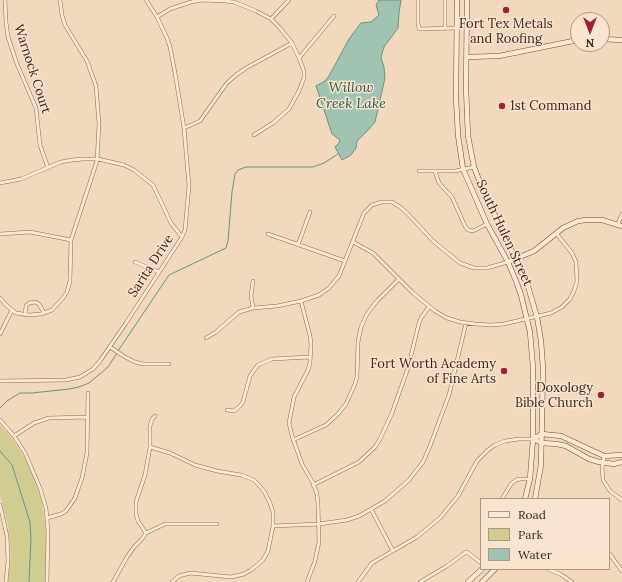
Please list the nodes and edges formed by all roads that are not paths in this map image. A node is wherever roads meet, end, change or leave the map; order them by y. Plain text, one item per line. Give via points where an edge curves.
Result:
1 (5, 0) edge
2 (60, 0) edge
3 (146, 0) edge
4 (289, 0) edge
5 (418, 0) edge
6 (445, 0) edge
7 (457, 0) edge
8 (468, 0) edge
9 (334, 16) dead end
10 (157, 17) junction
11 (271, 19) junction
12 (457, 28) junction
13 (445, 29) junction
14 (610, 39) edge
15 (622, 40) edge
16 (570, 42) edge
17 (292, 43) junction
18 (467, 57) junction
19 (299, 58) junction
20 (184, 128) junction
21 (254, 135) dead end
22 (98, 159) junction
23 (474, 167) junction
24 (48, 168) junction
25 (464, 169) junction
26 (419, 171) dead end
27 (435, 171) junction
28 (0, 183) edge
29 (310, 212) dead end
30 (622, 214) edge
31 (487, 224) junction
32 (620, 225) edge
33 (556, 233) junction
34 (0, 234) edge
35 (268, 234) dead end
36 (182, 237) junction
37 (71, 240) junction
38 (353, 242) junction
39 (298, 244) junction
40 (516, 259) junction
41 (345, 261) junction
42 (135, 262) dead end
43 (508, 262) junction
44 (159, 272) junction
45 (400, 279) junction
46 (253, 281) dead end
47 (0, 298) edge
48 (301, 301) junction
49 (429, 307) junction
50 (253, 308) junction
51 (12, 310) junction
52 (44, 313) junction
53 (25, 315) junction
54 (537, 317) junction
55 (528, 319) junction
56 (466, 323) junction
57 (0, 334) edge
58 (206, 338) dead end
59 (110, 347) junction
60 (310, 357) junction
61 (169, 364) dead end
62 (0, 380) edge
63 (88, 393) dead end
64 (227, 410) dead end
65 (155, 416) dead end
66 (88, 417) junction
67 (0, 420) edge
68 (542, 434) junction
69 (14, 436) junction
70 (533, 439) junction
71 (293, 440) junction
72 (542, 443) junction
73 (150, 447) junction
74 (622, 455) edge
75 (604, 456) junction
76 (622, 462) edge
77 (603, 463) junction
78 (530, 479) junction
79 (313, 485) junction
80 (503, 498) edge
81 (525, 498) edge
82 (535, 498) edge
83 (622, 500) edge
84 (0, 505) edge
85 (371, 509) junction
86 (2, 518) edge
87 (47, 518) junction
88 (217, 524) dead end
89 (319, 524) junction
90 (273, 526) junction
91 (146, 533) junction
92 (393, 551) junction
93 (610, 554) edge
94 (480, 562) edge
95 (481, 570) edge
96 (494, 570) edge
97 (550, 570) edge
98 (622, 571) edge
99 (6, 582) edge
100 (47, 582) edge
101 (113, 582) edge
102 (172, 582) edge
103 (307, 582) edge
104 (358, 582) edge
105 (420, 582) edge
106 (468, 582) edge
107 (482, 582) edge
108 (572, 582) edge

1 - 24 street, Warnock Court via 8,37 36,108 40,145
2 - 22 street via 65,25 87,60 96,86
3 - 10 street, Sarita Drive
4 - 11 street
5 - 13 street via 419,28
6 - 13 street
7 - 12 main road, South Hulen Street
8 - 18 main road, South Hulen Street
9 - 19 street
10 - 11 street via 180,5 213,0 244,6
10 - 20 street, Sarita Drive via 173,57
11 - 17 street
12 - 13 street
12 - 25 main road, South Hulen Street via 456,98 458,135
14 - 15 main road
16 - 18 main road via 499,56
17 - 19 street
17 - 20 street via 236,75 227,83 200,121
18 - 23 main road, South Hulen Street via 468,138
19 - 21 street via 304,71 299,91 282,116
20 - 36 street, Sarita Drive via 189,186 185,230
22 - 24 street via 72,160
22 - 36 street via 124,165 153,185 170,223
22 - 37 street
23 - 25 street
23 - 40 main road, South Hulen Street
24 - 28 street via 21,179
25 - 27 street
25 - 31 main road, South Hulen Street
26 - 27 street
27 - 31 street via 439,183 452,196 464,226 473,231
29 - 39 street
30 - 32 street
31 - 43 main road, South Hulen Street
32 - 33 main road via 602,220 586,220 572,223
33 - 40 main road via 527,255
33 - 54 street via 575,257 577,281 572,295 562,307
34 - 37 street via 30,232
35 - 39 street
36 - 44 street, Sarita Drive
37 - 52 street via 70,281 67,292 58,305
38 - 41 street
38 - 43 street via 364,213 376,203 388,201 407,213 433,241 460,263 474,268 486,268
38 - 45 street via 373,253
39 - 41 street
40 - 43 main road
40 - 54 main road, South Hulen Street
41 - 48 street via 334,284 319,295
42 - 44 street
43 - 55 main road, South Hulen Street
44 - 59 street, Sarita Drive
45 - 49 street
45 - 71 street via 376,302 361,327 356,384 346,404 326,425
46 - 50 street
47 - 51 street
48 - 50 street
48 - 60 street via 310,336
49 - 56 street via 447,318
49 - 79 street via 418,323 408,368 392,413 375,447 359,462
50 - 58 street via 239,312
51 - 53 street
51 - 57 street
52 - 53 street
52 - 53 street via 35,302 26,306
54 - 55 street
54 - 68 main road, South Hulen Street via 543,357
55 - 56 street via 491,325
55 - 70 main road, South Hulen Street via 533,359
56 - 85 street via 450,395 423,462 402,487
59 - 61 street via 131,361
59 - 62 street, Sarita Drive via 93,369 77,378 61,381
60 - 64 street via 272,359 258,365 250,376 243,402 234,411
60 - 71 street via 308,370 298,387 291,408
63 - 66 street
65 - 73 street via 150,426
66 - 69 street via 49,418 34,423
66 - 87 street via 87,453 75,498 70,507 61,514
67 - 69 street
68 - 70 main road
68 - 72 main road, South Hulen Street
68 - 75 main road via 561,436
69 - 87 street via 38,480
70 - 72 main road
70 - 78 main road, South Hulen Street
70 - 92 street via 510,440 488,450 477,461 458,496 440,518 423,533
71 - 79 street
72 - 77 main road via 566,446 589,459
72 - 82 main road, South Hulen Street
73 - 90 street via 195,465 254,480 270,503
73 - 91 street via 145,475 136,502 138,521
74 - 75 main road
75 - 77 street
76 - 77 main road
77 - 83 street via 603,480 610,491
78 - 80 street via 516,480
78 - 81 main road, South Hulen Street
79 - 89 street via 317,494
84 - 86 street
85 - 89 street via 347,520
85 - 92 street
86 - 99 street via 8,554
87 - 100 street
88 - 91 street via 165,524
89 - 90 street
89 - 103 street via 318,552
90 - 102 street via 268,551 263,560 244,574 231,577 190,573 178,576
91 - 101 street via 127,557
92 - 104 street via 372,563
93 - 98 street
94 - 105 street via 466,552
95 - 106 main road
96 - 107 main road
97 - 108 street

